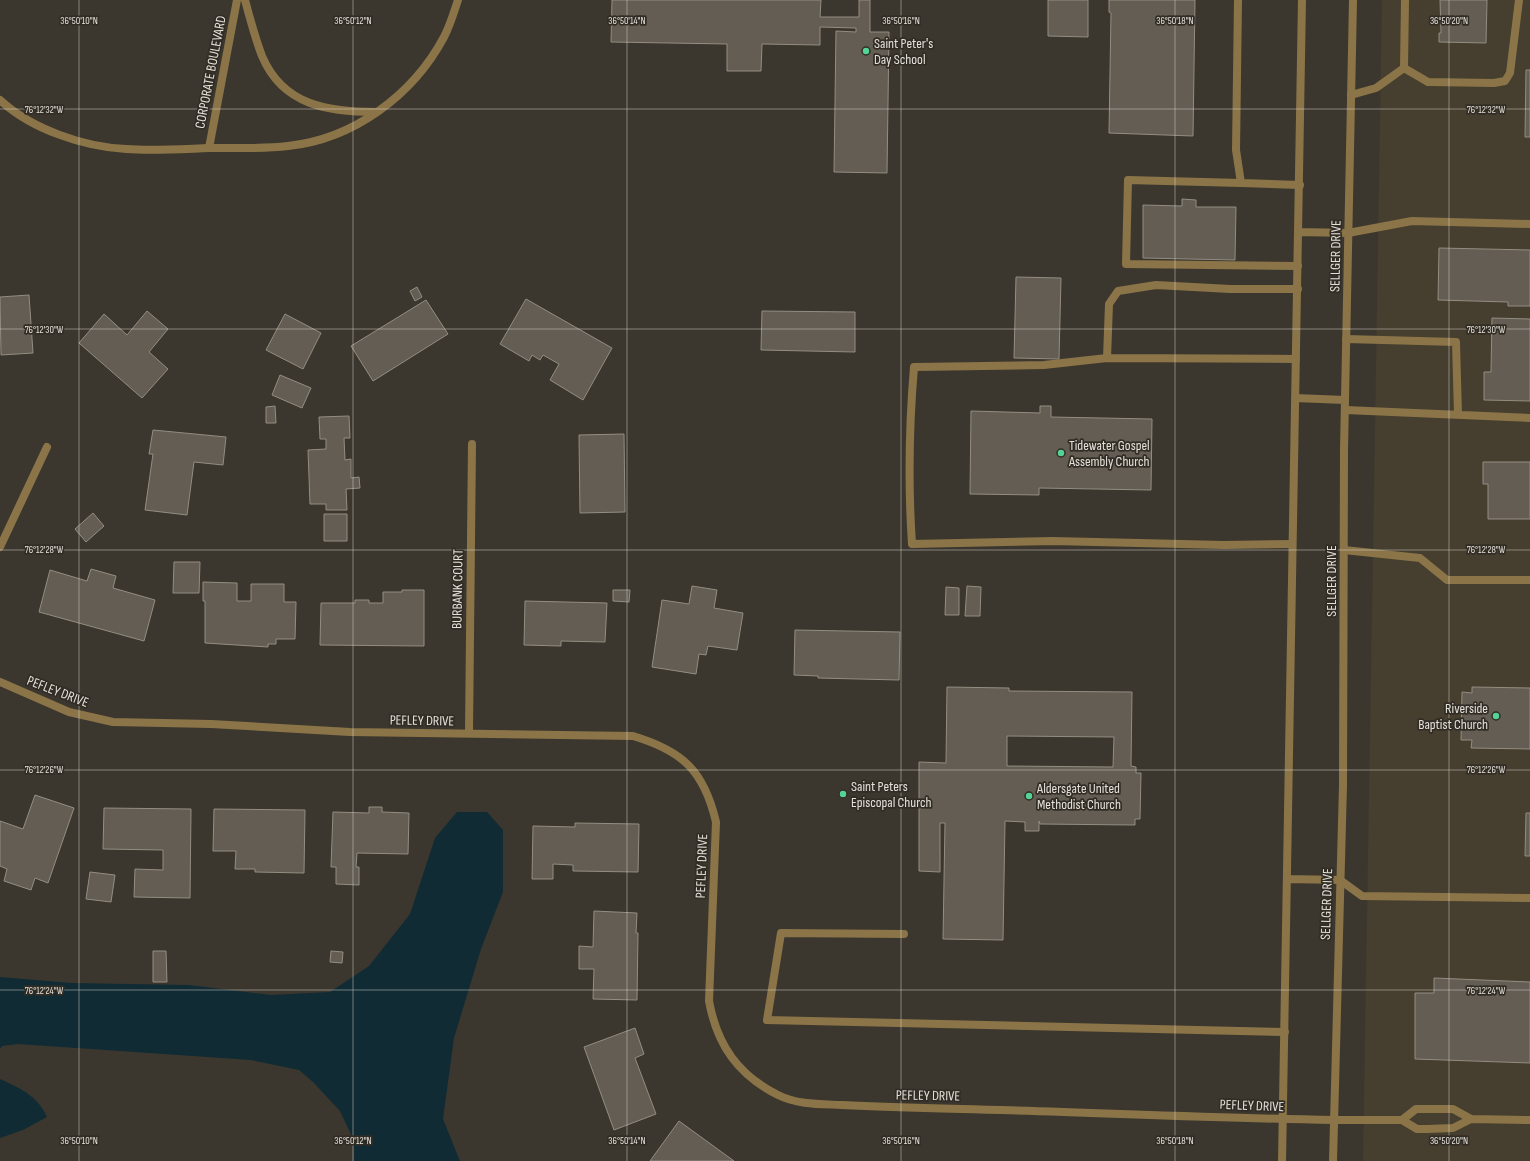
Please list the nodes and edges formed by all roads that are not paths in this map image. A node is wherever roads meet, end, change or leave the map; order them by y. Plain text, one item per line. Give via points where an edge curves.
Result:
1 (237, 0) edge
2 (245, 0) edge
3 (458, 0) edge
4 (1238, 0) edge
5 (1302, 0) edge
6 (1353, 0) edge
7 (1405, 0) edge
8 (1519, 0) edge
9 (1404, 68) junction
10 (1351, 95) junction
11 (0, 100) edge
12 (377, 112) junction
13 (209, 148) junction
14 (1241, 183) junction
15 (1300, 185) junction
16 (1530, 224) edge
17 (1299, 232) junction
18 (1348, 233) junction
19 (1298, 266) junction
20 (1298, 289) junction
21 (1346, 339) junction
22 (1107, 358) junction
23 (1296, 359) junction
24 (1295, 398) junction
25 (1345, 400) junction
26 (1345, 410) junction
27 (1458, 415) junction
28 (1530, 418) edge
29 (472, 444) dead end
30 (47, 447) dead end
31 (1292, 544) junction
32 (0, 547) edge
33 (1344, 550) junction
34 (1530, 580) edge
35 (0, 682) edge
36 (469, 733) junction
37 (1288, 879) junction
38 (1340, 880) junction
39 (1530, 898) edge
40 (904, 934) dead end
41 (1285, 1032) junction
42 (1283, 1119) junction
43 (1471, 1119) junction
44 (1333, 1120) junction
45 (1402, 1120) junction
46 (1530, 1120) edge
47 (1282, 1161) edge
48 (1333, 1161) edge

1 - 13 street, CORPORATE BOULEVARD
2 - 12 street via 262,57 274,77 292,95 315,106 347,112
3 - 12 street via 444,37 419,74 395,100
4 - 14 street via 1236,150
5 - 15 street
6 - 10 street, SELLGER DRIVE
7 - 9 street
8 - 9 street via 1510,73 1504,81 1428,82
9 - 10 street via 1376,88
10 - 18 street, SELLGER DRIVE
11 - 13 street via 40,127 77,141 125,149
12 - 13 street via 327,138 289,146
14 - 15 street
14 - 19 street via 1128,180 1126,264
15 - 17 street
16 - 18 street via 1412,221
17 - 18 street
17 - 19 street
18 - 21 street, SELLGER DRIVE
19 - 20 street
20 - 22 street via 1156,285 1118,291 1109,304
20 - 23 street
21 - 25 street, SELLGER DRIVE
21 - 27 street via 1456,342
22 - 23 street
22 - 31 street via 1044,365 914,367 909,496 912,544 1053,541
23 - 24 street
24 - 25 street
24 - 31 street
25 - 26 street, SELLGER DRIVE
26 - 27 street
26 - 33 street, SELLGER DRIVE
27 - 28 street
29 - 36 street, BURBANK COURT
30 - 32 street
31 - 37 street
33 - 34 street via 1420,558 1447,580
33 - 38 street, SELLGER DRIVE
35 - 36 street, PEFLEY DRIVE via 69,712 113,722 211,724 350,732
36 - 42 street, PEFLEY DRIVE via 633,736 659,744 681,758 699,778 711,801 716,822 709,1001 712,1017 722,1044 735,1063 755,1082 780,1096 802,1103 893,1108
37 - 38 street
37 - 41 street
38 - 39 street via 1362,896
38 - 44 street, SELLGER DRIVE
40 - 41 street via 781,933 767,1020
41 - 42 street
42 - 44 street, PEFLEY DRIVE
42 - 47 street
43 - 45 street via 1453,1128 1427,1129 1417,1129
43 - 45 street via 1453,1109 1416,1109
43 - 46 street
44 - 45 street, PEFLEY DRIVE
44 - 48 street, SELLGER DRIVE

